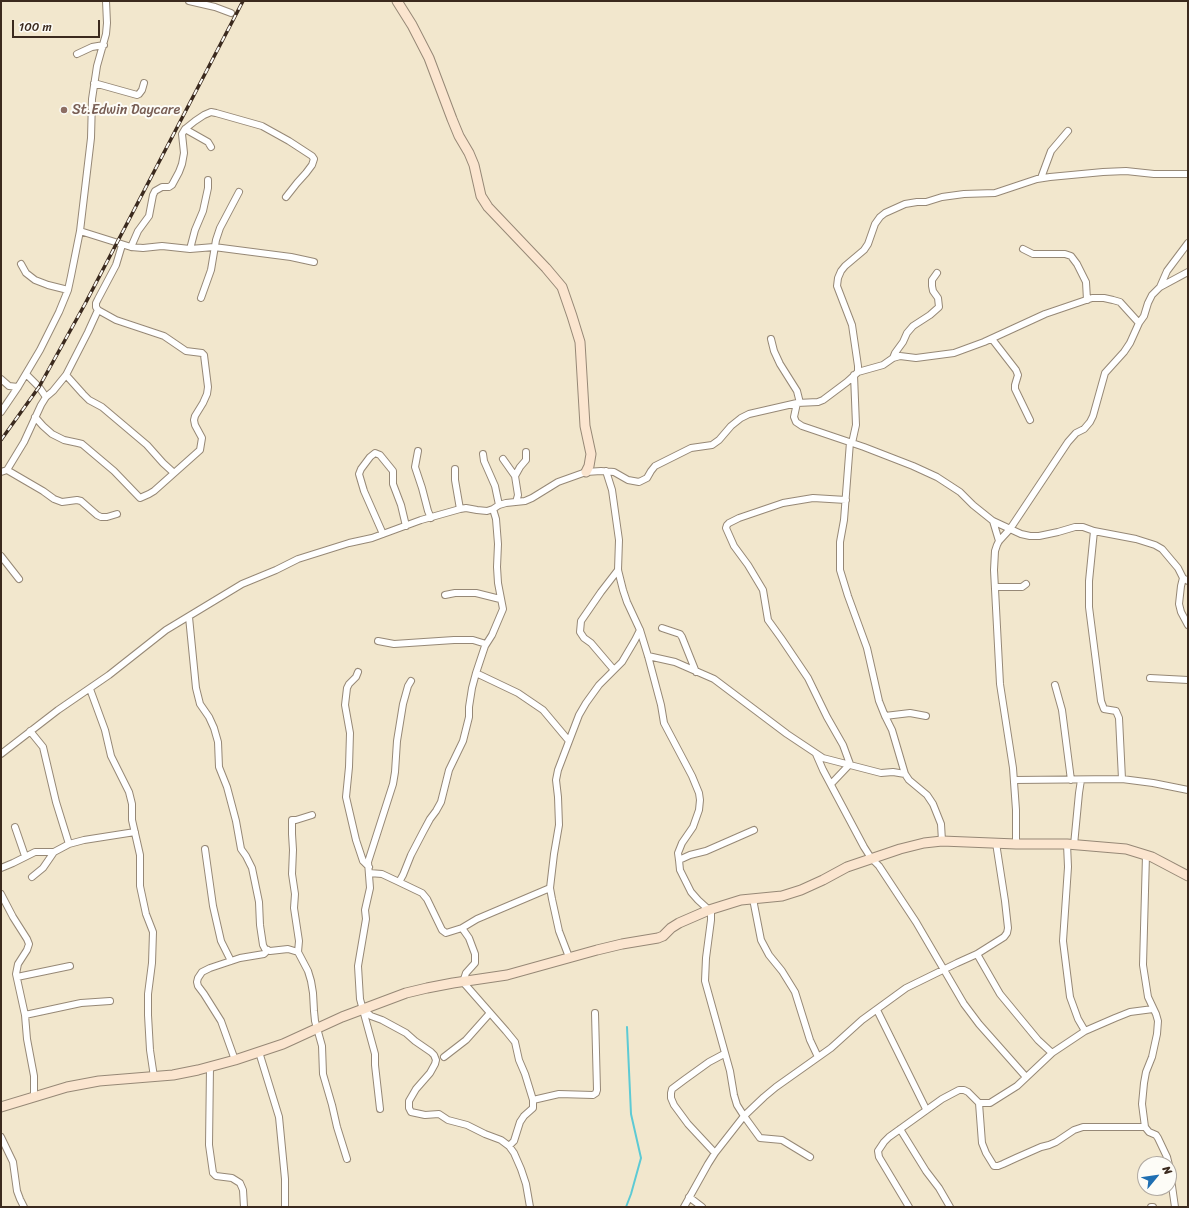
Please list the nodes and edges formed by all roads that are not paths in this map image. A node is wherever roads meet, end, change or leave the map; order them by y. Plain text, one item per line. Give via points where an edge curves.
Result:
1 (106, 1) edge
2 (190, 1) edge
3 (397, 1) edge
4 (231, 13) dead end
5 (104, 45) junction
6 (78, 54) dead end
7 (94, 83) junction
8 (144, 83) dead end
9 (185, 129) junction
10 (1068, 131) dead end
11 (211, 147) dead end
12 (1188, 174) edge
13 (1041, 178) junction
14 (208, 180) dead end
15 (239, 192) dead end
16 (286, 197) dead end
17 (80, 231) junction
18 (1188, 243) edge
19 (122, 245) junction
20 (131, 247) junction
21 (214, 247) junction
22 (190, 249) junction
23 (1023, 249) dead end
24 (314, 262) dead end
25 (21, 264) dead end
26 (1188, 272) edge
27 (937, 273) dead end
28 (1160, 287) junction
29 (68, 290) junction
30 (201, 298) dead end
31 (1087, 300) junction
32 (98, 310) junction
33 (1139, 323) junction
34 (771, 339) dead end
35 (992, 339) junction
36 (893, 358) junction
37 (26, 374) junction
38 (856, 374) junction
39 (66, 375) junction
40 (1, 379) edge
41 (18, 387) junction
42 (46, 397) junction
43 (799, 403) junction
44 (1, 412) edge
45 (35, 417) junction
46 (1030, 420) dead end
47 (851, 442) junction
48 (418, 451) dead end
49 (526, 452) dead end
50 (482, 454) dead end
51 (503, 459) dead end
52 (455, 469) dead end
53 (4, 471) edge
54 (606, 471) junction
55 (586, 472) junction
56 (174, 473) junction
57 (515, 476) junction
58 (846, 500) junction
59 (516, 502) junction
60 (499, 505) junction
61 (460, 509) junction
62 (493, 509) junction
63 (117, 514) dead end
64 (431, 518) junction
65 (992, 521) junction
66 (406, 526) junction
67 (1010, 529) junction
68 (1094, 531) junction
69 (383, 534) junction
70 (999, 541) junction
71 (1, 556) edge
72 (618, 570) junction
73 (1186, 579) edge
74 (19, 580) dead end
75 (1026, 584) dead end
76 (995, 587) junction
77 (445, 595) dead end
78 (500, 599) junction
79 (189, 616) junction
80 (1188, 625) edge
81 (662, 628) dead end
82 (640, 630) junction
83 (378, 641) dead end
84 (486, 644) junction
85 (648, 656) junction
86 (614, 670) junction
87 (358, 672) dead end
88 (696, 672) junction
89 (476, 673) junction
90 (1150, 678) dead end
91 (1188, 680) edge
92 (411, 681) dead end
93 (1055, 685) dead end
94 (90, 689) junction
95 (885, 716) junction
96 (926, 716) dead end
97 (30, 731) junction
98 (569, 741) junction
99 (1, 754) edge
100 (816, 754) junction
101 (850, 764) junction
102 (905, 774) junction
103 (1122, 779) junction
104 (1014, 780) junction
105 (1071, 780) junction
106 (1081, 780) junction
107 (831, 784) junction
108 (1188, 790) edge
109 (312, 815) dead end
110 (15, 827) dead end
111 (754, 830) dead end
112 (135, 832) junction
113 (942, 841) junction
114 (996, 843) junction
115 (69, 844) junction
116 (1016, 844) junction
117 (1071, 844) junction
118 (205, 850) dead end
119 (54, 852) junction
120 (1146, 855) junction
121 (25, 856) junction
122 (871, 858) junction
123 (679, 860) junction
124 (1, 868) edge
125 (369, 870) junction
126 (1188, 876) edge
127 (32, 877) dead end
128 (399, 882) junction
129 (550, 888) junction
130 (1, 894) edge
131 (753, 899) junction
132 (8, 909) junction
133 (709, 910) junction
134 (1, 912) edge
135 (462, 928) junction
136 (268, 950) junction
137 (298, 952) junction
138 (977, 954) junction
139 (569, 957) junction
140 (231, 961) junction
141 (70, 966) dead end
142 (945, 970) junction
143 (17, 977) junction
144 (463, 982) junction
145 (110, 1001) dead end
146 (363, 1009) junction
147 (877, 1010) junction
148 (1153, 1010) junction
149 (490, 1013) junction
150 (595, 1013) dead end
151 (25, 1015) junction
152 (318, 1029) junction
153 (1085, 1031) junction
154 (259, 1052) junction
155 (1052, 1053) junction
156 (724, 1054) junction
157 (444, 1057) dead end
158 (818, 1057) junction
159 (235, 1060) junction
160 (210, 1067) junction
161 (154, 1077) junction
162 (1026, 1077) junction
163 (34, 1097) junction
164 (533, 1100) junction
165 (979, 1103) junction
166 (1, 1107) edge
167 (380, 1109) dead end
168 (926, 1109) junction
169 (744, 1116) junction
170 (1146, 1127) junction
171 (900, 1128) junction
172 (1, 1137) edge
173 (509, 1146) junction
174 (715, 1153) junction
175 (810, 1158) dead end
176 (347, 1159) dead end
177 (689, 1198) junction
178 (24, 1207) edge
179 (244, 1207) edge
180 (285, 1207) edge
181 (530, 1207) edge
182 (684, 1207) edge
183 (702, 1207) edge
184 (909, 1207) edge
185 (950, 1207) edge
186 (1175, 1207) edge

1 - 5 street
2 - 4 street
3 - 55 street via 429,58 459,136 474,166 481,196 488,207 562,287 580,342 585,426 591,454
5 - 6 street via 92,47
5 - 7 street
7 - 8 street via 136,96
7 - 17 street via 91,138
9 - 11 street via 208,142
9 - 16 street via 204,115 216,112 262,126 305,151 314,161
9 - 20 street via 182,134 184,153 178,175 170,186 155,191 149,216
10 - 13 street via 1051,151
12 - 13 street via 1126,171
13 - 38 street via 995,193 964,194 905,204 880,217 864,250 845,266 838,278 837,286 852,325 858,366
14 - 22 street via 203,211
15 - 21 street via 220,228
17 - 19 street
17 - 29 street
18 - 28 street via 1167,271
19 - 20 street
19 - 32 street via 116,265 96,304
20 - 22 street via 162,246
21 - 22 street
21 - 24 street
21 - 30 street via 211,270
23 - 31 street via 1031,254 1071,256 1086,282
25 - 29 street via 26,274 35,280
26 - 28 street
27 - 36 street via 932,280 932,286 939,307 907,332
28 - 33 street via 1152,295
29 - 37 street
31 - 33 street via 1104,298 1120,302
31 - 35 street via 1045,314
32 - 39 street
32 - 56 street via 116,320 164,336 186,351 204,355 207,394 194,420 202,438 200,450
33 - 67 street via 1124,352 1105,373 1090,422 1068,442
34 - 43 street via 780,364 797,391
35 - 36 street via 954,353
35 - 46 street via 1016,370 1018,375 1015,389
36 - 38 street via 883,365
37 - 41 street
37 - 42 street
38 - 43 street via 823,400
38 - 47 street via 856,425
39 - 42 street
39 - 56 street via 89,400 102,407 147,445
40 - 41 street via 9,386
41 - 44 street
42 - 45 street
43 - 47 street via 794,417 796,422
43 - 54 street via 749,414 731,426 712,445 691,448 655,466 647,478 639,482
45 - 53 street via 24,442
45 - 56 street via 52,434 82,444 114,471 140,498 154,491
47 - 58 street
47 - 65 street via 937,477 960,492
48 - 64 street via 415,467
49 - 57 street via 526,460
50 - 60 street via 495,486
51 - 57 street
52 - 61 street
53 - 63 street via 62,502 82,501 101,517
54 - 55 street
54 - 72 street via 612,490 619,540
55 - 59 street via 558,482 532,498
57 - 59 street via 518,494
58 - 95 street via 840,542 840,570 867,648
58 - 101 street via 813,498 783,503 739,518 728,523 726,528 734,546 763,590 768,620 808,678 843,745
59 - 60 street
60 - 62 street
61 - 62 street
61 - 64 street
62 - 78 street via 498,544
64 - 66 street
65 - 67 street
65 - 70 street
66 - 69 street
66 - 69 street via 393,484 392,468 375,453 359,474
67 - 68 street via 1030,536 1075,527
67 - 70 street
68 - 73 street via 1136,539 1162,549
68 - 103 street via 1089,607 1101,701 1104,709 1116,711 1119,718
69 - 79 street via 298,559 242,584
70 - 76 street via 995,551
71 - 74 street
72 - 82 street via 627,602
72 - 86 street via 581,621 580,632
73 - 80 street via 1181,586 1179,604
75 - 76 street via 1022,587
76 - 104 street via 1000,684
77 - 78 street via 476,593
78 - 84 street via 503,608
79 - 94 street via 166,630
79 - 136 street via 196,688 200,704 209,717 218,742 219,767 227,787 241,849 252,868 259,902 261,935 263,945
81 - 88 street via 680,634
82 - 85 street
82 - 86 street via 626,656
83 - 84 street via 394,644 473,640
84 - 89 street
85 - 88 street via 675,662
85 - 123 street via 662,705 664,723 699,793 699,810 693,827 678,853
86 - 98 street via 586,703
87 - 125 street via 347,688 344,705 350,733 346,797 356,840
88 - 100 street via 714,679
89 - 98 street via 518,693 543,710
89 - 128 street via 463,741 449,770 441,802
90 - 91 street
92 - 125 street via 403,704 393,784 368,862
93 - 105 street via 1062,710
94 - 97 street
94 - 112 street via 106,730 111,756 129,792
95 - 96 street via 910,713
95 - 102 street via 892,730
97 - 99 street
97 - 115 street via 42,747
98 - 129 street via 556,780 559,825
100 - 101 street
100 - 107 street
101 - 102 street via 881,773
101 - 107 street
102 - 113 street via 934,804 941,824
103 - 106 street
103 - 108 street
104 - 105 street
104 - 116 street
105 - 106 street
106 - 117 street
107 - 122 street
109 - 137 street via 292,820 292,874
110 - 121 street
111 - 123 street
112 - 115 street
112 - 161 street via 140,855 140,886 153,932 148,1015
113 - 114 street
113 - 122 street via 924,843
114 - 116 street
114 - 138 street via 1008,928 1007,933 997,943
115 - 119 street
116 - 117 street
117 - 120 street via 1126,849
117 - 153 street via 1064,944 1070,997
118 - 140 street via 221,941
119 - 121 street via 35,852
119 - 127 street via 43,868
120 - 126 street
120 - 148 street via 1143,965 1148,997
121 - 124 street
122 - 131 street via 801,890 782,896
122 - 142 street via 887,877
123 - 133 street via 680,870 691,892
125 - 128 street
125 - 146 street via 370,888 358,966
128 - 135 street via 422,893 446,933
129 - 135 street
129 - 139 street via 559,931
130 - 132 street
131 - 133 street
131 - 158 street via 761,940 795,992
132 - 134 street
132 - 143 street via 29,944 18,964
133 - 139 street via 679,923 658,938
133 - 156 street via 711,920 705,981
135 - 144 street via 475,954 475,963 466,973
136 - 137 street via 288,949
136 - 140 street via 264,954
137 - 152 street via 311,981
138 - 142 street
138 - 155 street via 1000,994
139 - 144 street via 507,975
140 - 159 street via 202,972 197,982 221,1021
141 - 143 street
142 - 147 street via 906,988
142 - 162 street via 963,1003
143 - 151 street
144 - 146 street via 406,993
144 - 149 street
145 - 151 street via 81,1003
146 - 152 street
146 - 167 street via 375,1054
146 - 173 street via 371,1016 406,1033 434,1055 435,1064 409,1101 411,1112 439,1114 448,1120 467,1125 501,1140
147 - 158 street
147 - 168 street
148 - 153 street via 1130,1012
148 - 170 street via 1158,1021 1144,1083 1142,1104
149 - 157 street via 466,1040
149 - 164 street via 515,1042
150 - 164 street via 596,1094 559,1094
151 - 163 street via 34,1076
152 - 154 street
152 - 176 street via 322,1046 323,1074
153 - 155 street
154 - 159 street
154 - 180 street via 279,1117
155 - 162 street
156 - 169 street via 737,1105
156 - 174 street via 684,1080 671,1093 674,1105
158 - 169 street via 776,1087
159 - 160 street
160 - 161 street
160 - 179 street via 209,1145 213,1173 240,1183
161 - 163 street via 99,1081
162 - 165 street via 1017,1086 990,1103
163 - 166 street
164 - 173 street via 533,1108 520,1122 514,1141
165 - 168 street via 968,1092 959,1090
165 - 170 street via 982,1142 994,1166 1049,1145 1083,1127
168 - 171 street
169 - 174 street
169 - 175 street via 760,1138 782,1140
170 - 186 street via 1149,1132 1156,1135 1165,1152
171 - 184 street via 878,1151 879,1157
171 - 185 street
172 - 178 street via 13,1162 17,1191
173 - 181 street via 526,1184
174 - 177 street
177 - 182 street
177 - 183 street

